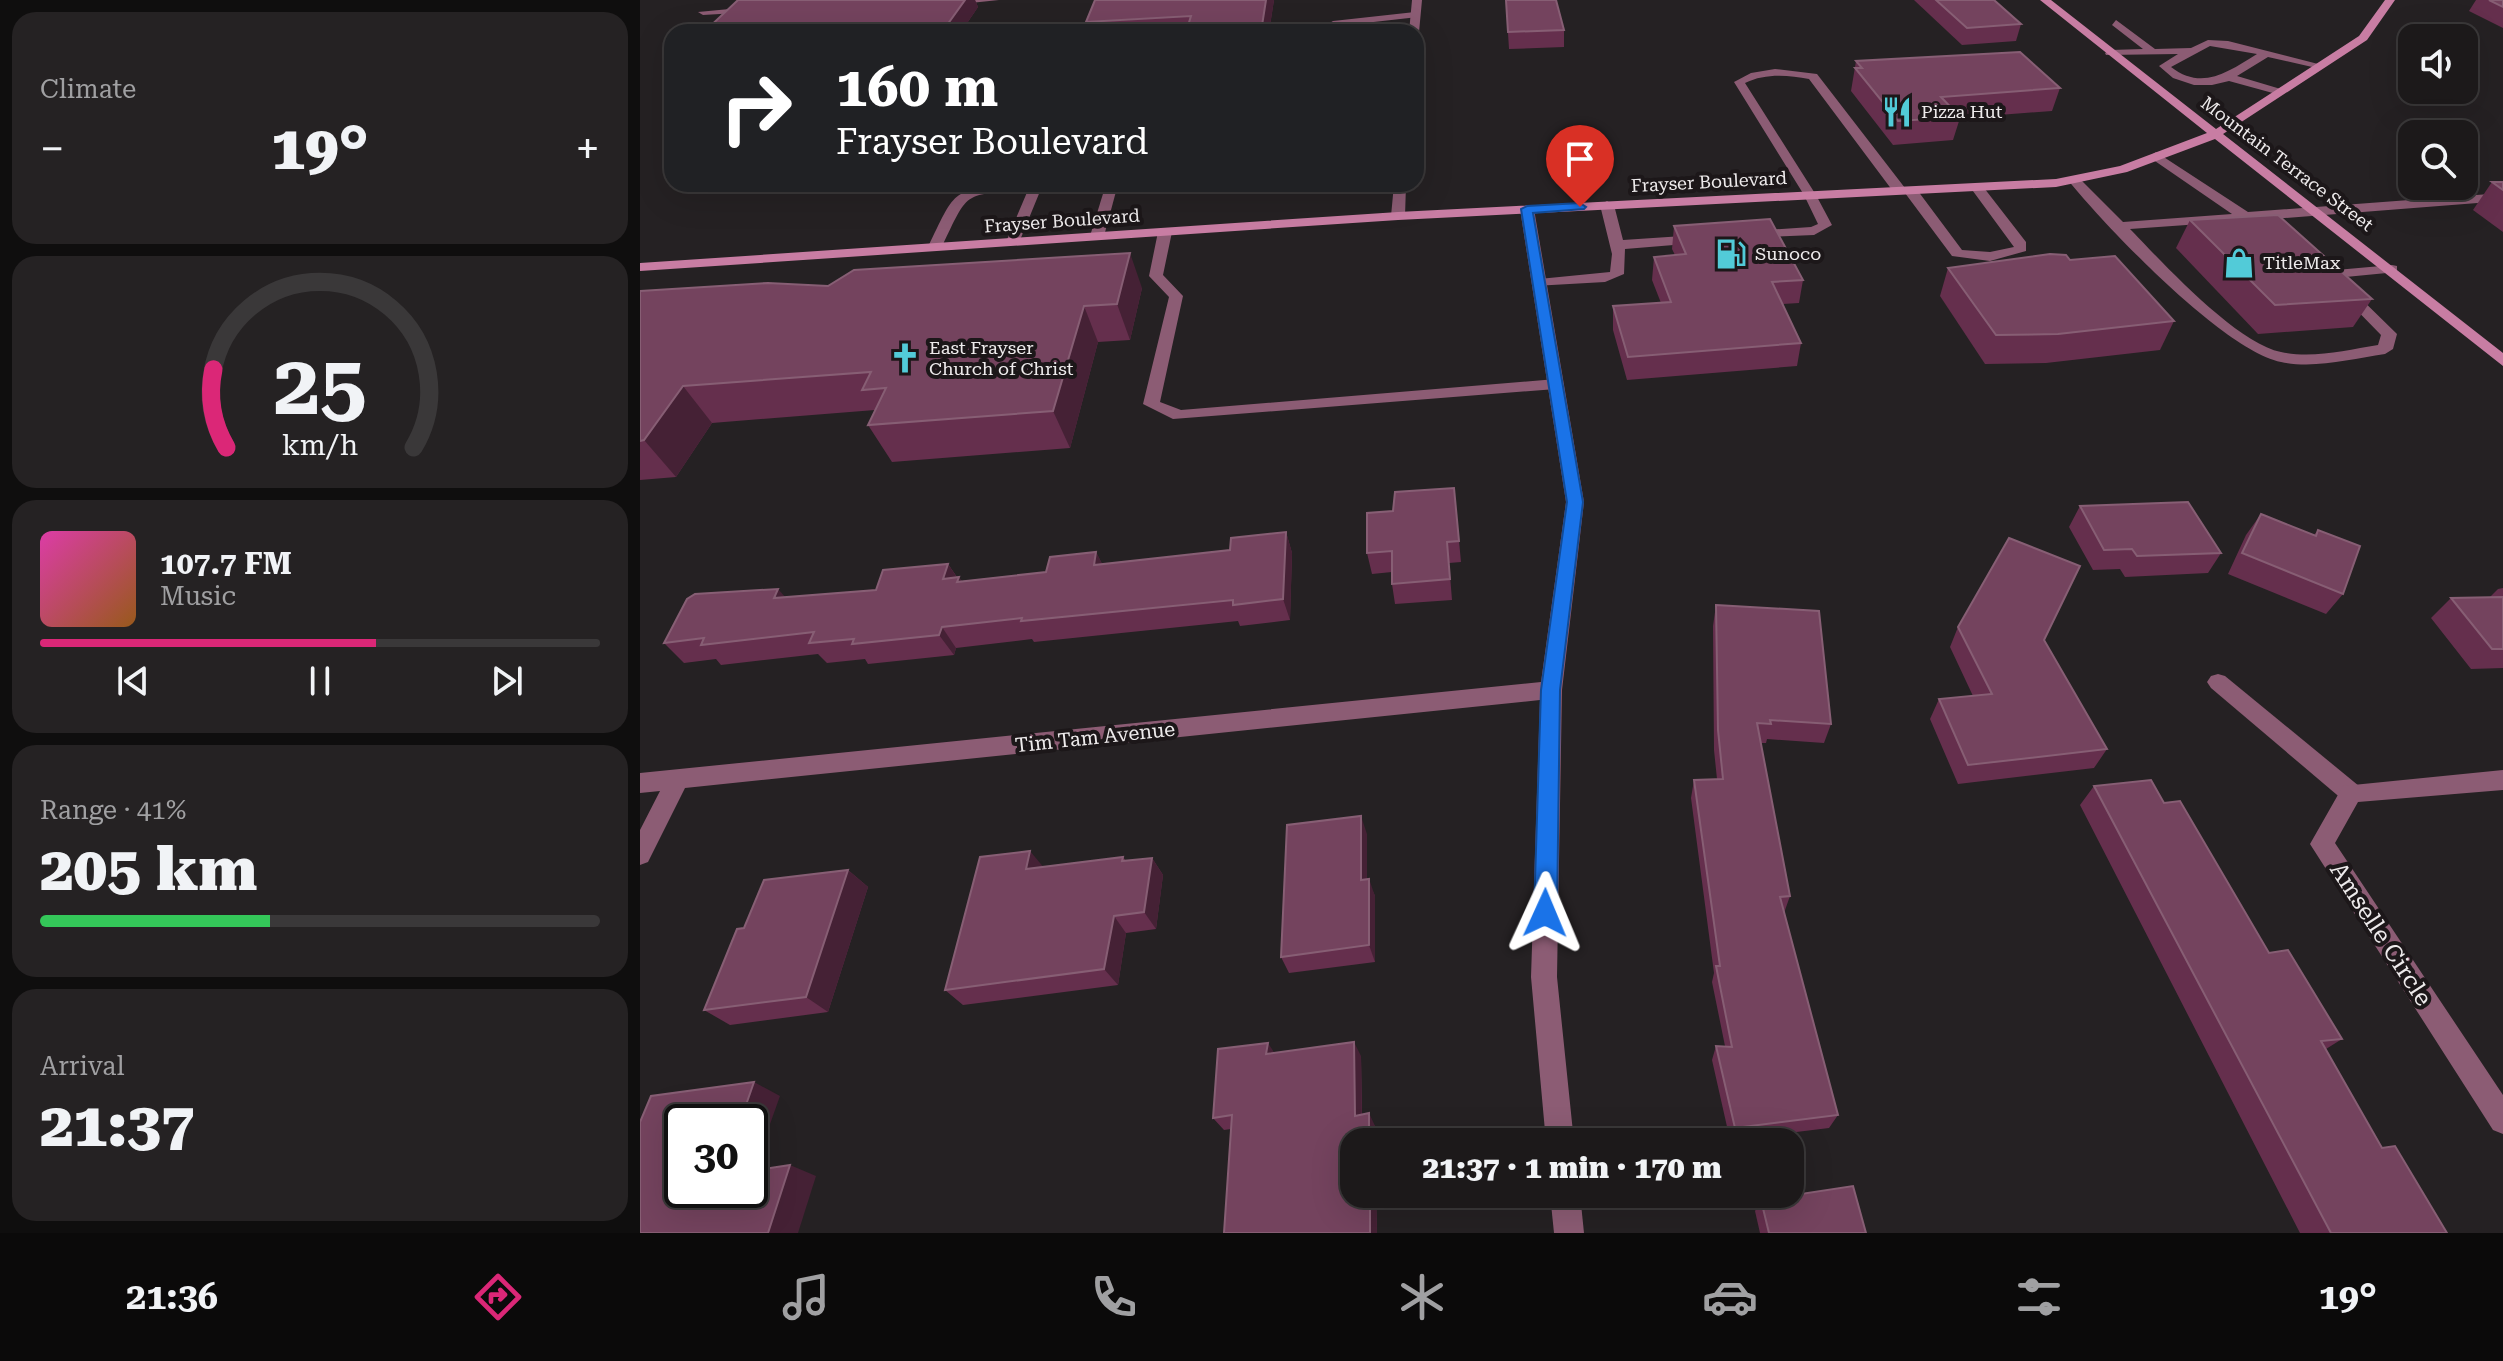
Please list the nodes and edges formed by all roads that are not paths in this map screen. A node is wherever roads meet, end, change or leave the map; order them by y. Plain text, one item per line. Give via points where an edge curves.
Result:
1 (716, 0) edge
2 (994, 0) edge
3 (1417, 0) edge
4 (2045, 0) edge
5 (2390, 0) edge
6 (933, 3) edge
7 (764, 10) edge
8 (1415, 15) junction
9 (2116, 23) dead end
10 (1333, 24) edge
11 (1414, 24) edge
12 (2151, 50) junction
13 (2190, 51) junction
14 (2110, 53) junction
15 (2266, 53) junction
16 (2203, 54) dead end
17 (2231, 63) dead end
18 (2321, 66) junction
19 (2245, 67) junction
20 (2213, 73) dead end
21 (2228, 77) junction
22 (2280, 92) junction
23 (2214, 135) junction
24 (2156, 156) junction
25 (2073, 179) junction
26 (1976, 187) junction
27 (1905, 190) junction
28 (971, 192) edge
29 (1033, 192) edge
30 (1110, 192) edge
31 (1400, 192) edge
32 (1810, 195) junction
33 (2503, 197) edge
34 (1607, 205) junction
35 (1527, 209) junction
36 (2317, 210) junction
37 (1398, 216) junction
38 (2245, 216) junction
39 (2121, 226) junction
40 (1165, 232) junction
41 (1097, 236) junction
42 (1738, 236) edge
43 (1708, 238) edge
44 (2281, 241) edge
45 (1013, 242) junction
46 (1617, 245) junction
47 (935, 247) junction
48 (640, 267) edge
49 (2392, 269) junction
50 (1539, 283) junction
51 (2503, 361) edge
52 (1556, 384) junction
53 (2218, 682) dead end
54 (1551, 690) junction
55 (678, 779) junction
56 (2503, 780) edge
57 (640, 783) edge
58 (2351, 793) junction
59 (640, 854) edge
60 (2503, 1120) edge
61 (1559, 1128) edge
62 (1566, 1208) edge
63 (1569, 1233) edge

1 - 7 street via 703,12
2 - 6 street
3 - 8 street
4 - 14 main road, Mountain Terrace Street
5 - 18 main road, Frayser Boulevard via 2363,38
8 - 10 street
8 - 11 street
9 - 12 street
12 - 13 street
12 - 14 street
13 - 15 street via 2208,43
13 - 16 street
13 - 21 street via 2179,62 2164,66 2202,83
14 - 23 main road, Mountain Terrace Street
15 - 18 street
15 - 19 street
17 - 19 street
18 - 22 main road, Frayser Boulevard
19 - 21 street
20 - 21 street
21 - 22 street
22 - 23 main road, Frayser Boulevard
23 - 24 main road, Frayser Boulevard
23 - 36 main road, Mountain Terrace Street
24 - 25 main road, Frayser Boulevard
24 - 38 street
25 - 26 main road, Frayser Boulevard
25 - 39 street
26 - 27 main road, Frayser Boulevard
26 - 27 street via 2019,242 2016,252 1957,253
27 - 32 main road, Frayser Boulevard
27 - 32 street via 1813,76 1747,76 1739,82
28 - 47 street via 958,199
29 - 45 street
30 - 41 street
31 - 37 street
32 - 34 main road, Frayser Boulevard
32 - 42 street via 1825,225 1814,231
33 - 36 street
34 - 35 main road, Frayser Boulevard
34 - 46 street
35 - 37 main road, Frayser Boulevard
35 - 50 street
36 - 38 street
36 - 49 main road, Mountain Terrace Street
37 - 40 main road, Frayser Boulevard
38 - 39 street
38 - 44 street
39 - 49 street via 2236,335 2269,354 2311,359 2385,349 2389,334 2320,270
40 - 41 main road, Frayser Boulevard
40 - 52 street via 1156,276 1176,296 1151,404 1179,415
41 - 45 main road, Frayser Boulevard
43 - 46 street
45 - 47 main road, Frayser Boulevard
46 - 50 street via 1617,274
47 - 48 main road, Frayser Boulevard
49 - 51 main road, Mountain Terrace Street
50 - 52 street
52 - 54 street via 1575,502
53 - 58 street
54 - 55 street, Tim Tam Avenue
54 - 61 street via 1544,977
55 - 57 street, Tim Tam Avenue
55 - 59 street
56 - 58 street
58 - 60 street, Amselle Circle via 2322,844
62 - 63 street

